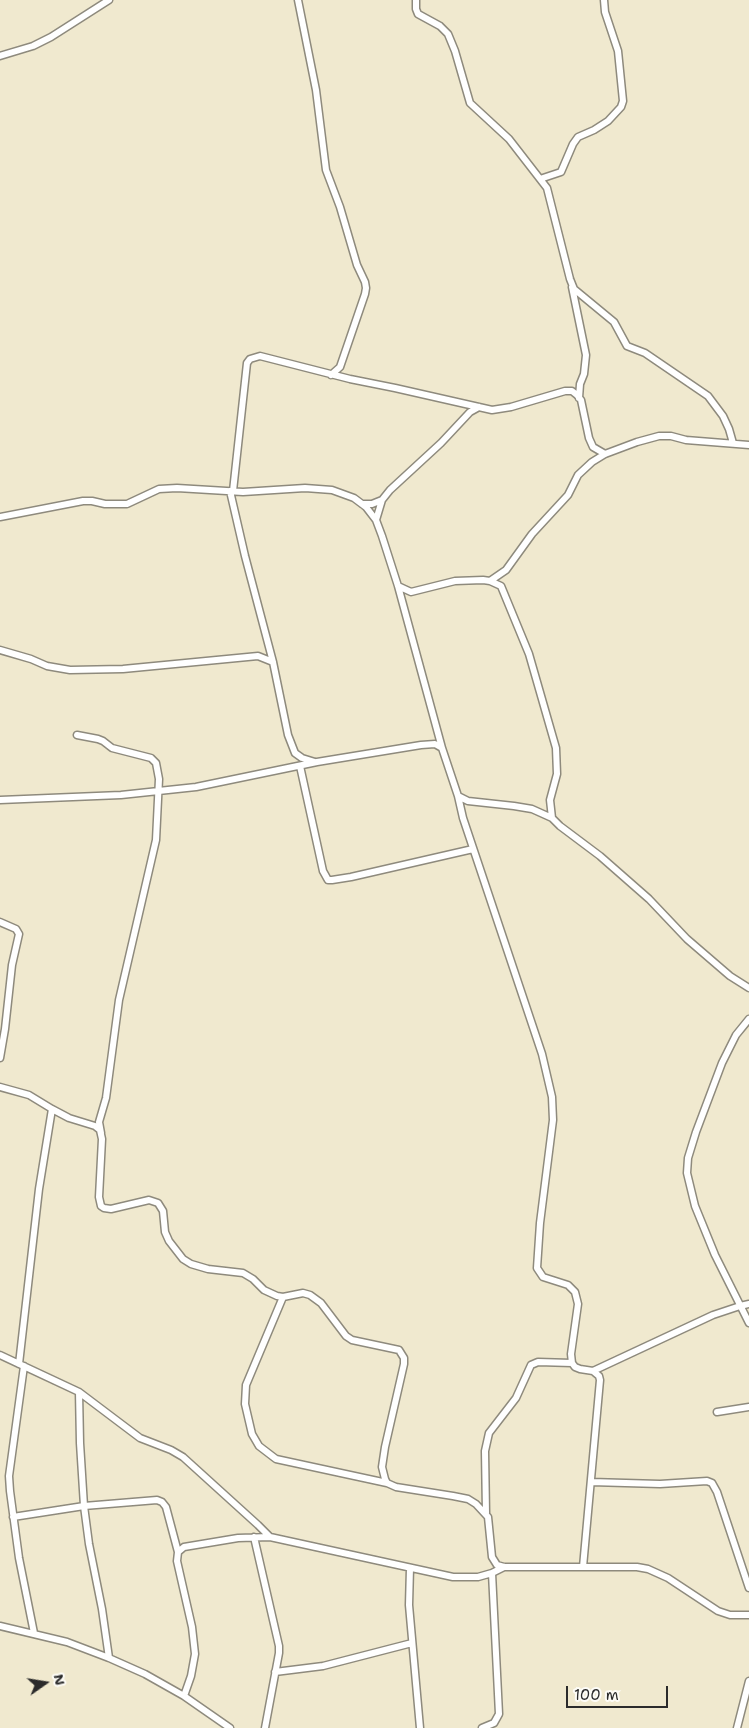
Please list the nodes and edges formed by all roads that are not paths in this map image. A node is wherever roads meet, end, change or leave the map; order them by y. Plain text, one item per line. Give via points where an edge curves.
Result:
1 (109, 0) edge
2 (298, 0) edge
3 (416, 0) edge
4 (604, 0) edge
5 (0, 56) edge
6 (540, 179) junction
7 (571, 284) junction
8 (331, 375) junction
9 (579, 398) junction
10 (479, 408) junction
11 (733, 443) junction
12 (749, 445) edge
13 (605, 454) junction
14 (231, 491) junction
15 (382, 500) junction
16 (362, 504) junction
17 (0, 517) edge
18 (376, 520) junction
19 (506, 570) junction
20 (490, 581) junction
21 (398, 586) junction
22 (501, 586) junction
23 (270, 647) junction
24 (0, 650) edge
25 (263, 657) junction
26 (274, 662) junction
27 (77, 735) dead end
28 (442, 748) junction
29 (295, 753) junction
30 (317, 762) junction
31 (300, 766) junction
32 (292, 767) junction
33 (160, 791) junction
34 (458, 796) junction
35 (0, 800) edge
36 (552, 818) junction
37 (473, 849) junction
38 (0, 922) edge
39 (749, 988) edge
40 (749, 1019) edge
41 (0, 1058) edge
42 (0, 1087) edge
43 (52, 1110) junction
44 (101, 1134) junction
45 (283, 1297) junction
46 (749, 1304) edge
47 (740, 1306) junction
48 (749, 1323) edge
49 (0, 1355) edge
50 (572, 1363) junction
51 (21, 1365) junction
52 (593, 1371) junction
53 (79, 1392) junction
54 (749, 1407) edge
55 (716, 1412) dead end
56 (591, 1482) junction
57 (387, 1483) junction
58 (84, 1506) junction
59 (486, 1513) junction
60 (13, 1517) junction
61 (254, 1537) junction
62 (270, 1537) junction
63 (178, 1552) junction
64 (504, 1567) junction
65 (583, 1567) junction
66 (410, 1568) junction
67 (492, 1574) junction
68 (749, 1588) edge
69 (749, 1615) edge
70 (0, 1626) edge
71 (34, 1634) junction
72 (412, 1643) junction
73 (109, 1658) junction
74 (275, 1672) junction
75 (749, 1682) edge
76 (184, 1696) junction
77 (230, 1728) edge
78 (265, 1728) edge
79 (420, 1728) edge
80 (482, 1728) edge
81 (737, 1728) edge

1 - 5 street via 51,37
2 - 8 street via 316,90 326,170 366,288 340,367
3 - 6 street via 418,14 448,34 470,103 509,139
4 - 6 street via 618,51 624,101 608,121 578,137 561,172
6 - 7 street via 549,192
7 - 9 street via 586,355
7 - 11 street via 614,322 627,346 645,353 708,396 723,416
8 - 10 street
8 - 14 street via 269,357 250,358
9 - 10 street via 572,391 565,391 511,407
9 - 13 street via 589,438
10 - 15 street via 470,412
11 - 12 street
11 - 13 street via 659,436
13 - 19 street via 578,475 568,495 532,534
14 - 16 street via 332,490
14 - 17 street via 159,489 127,504 83,501
14 - 23 street
15 - 16 street
15 - 18 street
16 - 18 street
18 - 21 street
19 - 20 street
19 - 22 street
20 - 21 street via 455,581 411,592
20 - 22 street
21 - 28 street
22 - 36 street via 529,654 556,748 557,774 550,800
23 - 25 street
23 - 26 street
24 - 25 street via 70,670 123,669
25 - 26 street
26 - 29 street via 288,735
27 - 33 street via 98,738 112,748 154,760
28 - 30 street via 435,744 421,745
28 - 34 street
29 - 30 street
29 - 32 street
30 - 31 street
31 - 32 street
31 - 37 street via 323,871 328,880
32 - 33 street
33 - 35 street
33 - 44 street via 156,840 120,1000 106,1098 99,1122
34 - 36 street via 468,801 532,809
34 - 37 street
36 - 39 street via 600,856 687,939
37 - 50 street via 539,1047 552,1097 553,1120 537,1268 543,1277 571,1288 577,1298
38 - 41 street via 16,929 19,934
40 - 47 street via 736,1035 722,1063 688,1158 687,1173 695,1206
42 - 43 street via 29,1095
43 - 44 street via 95,1126
43 - 51 street via 38,1198
44 - 45 street via 98,1187 101,1206 111,1209 149,1200 158,1203 163,1211 169,1241 183,1259 208,1269 242,1273 264,1290
45 - 57 street via 303,1293 310,1295 321,1303 352,1340 392,1348 402,1354 404,1364 382,1468
45 - 57 street via 246,1386 245,1404 252,1434 259,1446 276,1459
46 - 47 street
47 - 48 street
47 - 52 street via 697,1322
49 - 51 street
50 - 52 street via 574,1367
50 - 59 street via 538,1362 531,1365 516,1398 489,1433 485,1451
51 - 53 street
51 - 60 street via 10,1476
52 - 56 street via 599,1376 600,1387
53 - 58 street
53 - 62 street via 140,1438 183,1458
54 - 55 street
56 - 65 street
56 - 68 street via 712,1483
57 - 59 street via 468,1500
58 - 60 street
58 - 63 street via 162,1502
58 - 73 street
59 - 64 street via 492,1558
60 - 71 street
61 - 62 street
61 - 63 street via 194,1545
61 - 74 street via 279,1646
62 - 66 street
63 - 76 street via 195,1654
64 - 65 street
64 - 67 street
65 - 69 street via 648,1569 668,1578 718,1611
66 - 67 street via 465,1578
66 - 72 street
67 - 80 street via 499,1714 494,1724
70 - 71 street
71 - 73 street
72 - 74 street via 323,1666
72 - 79 street
73 - 76 street
74 - 78 street
75 - 81 street
76 - 77 street

